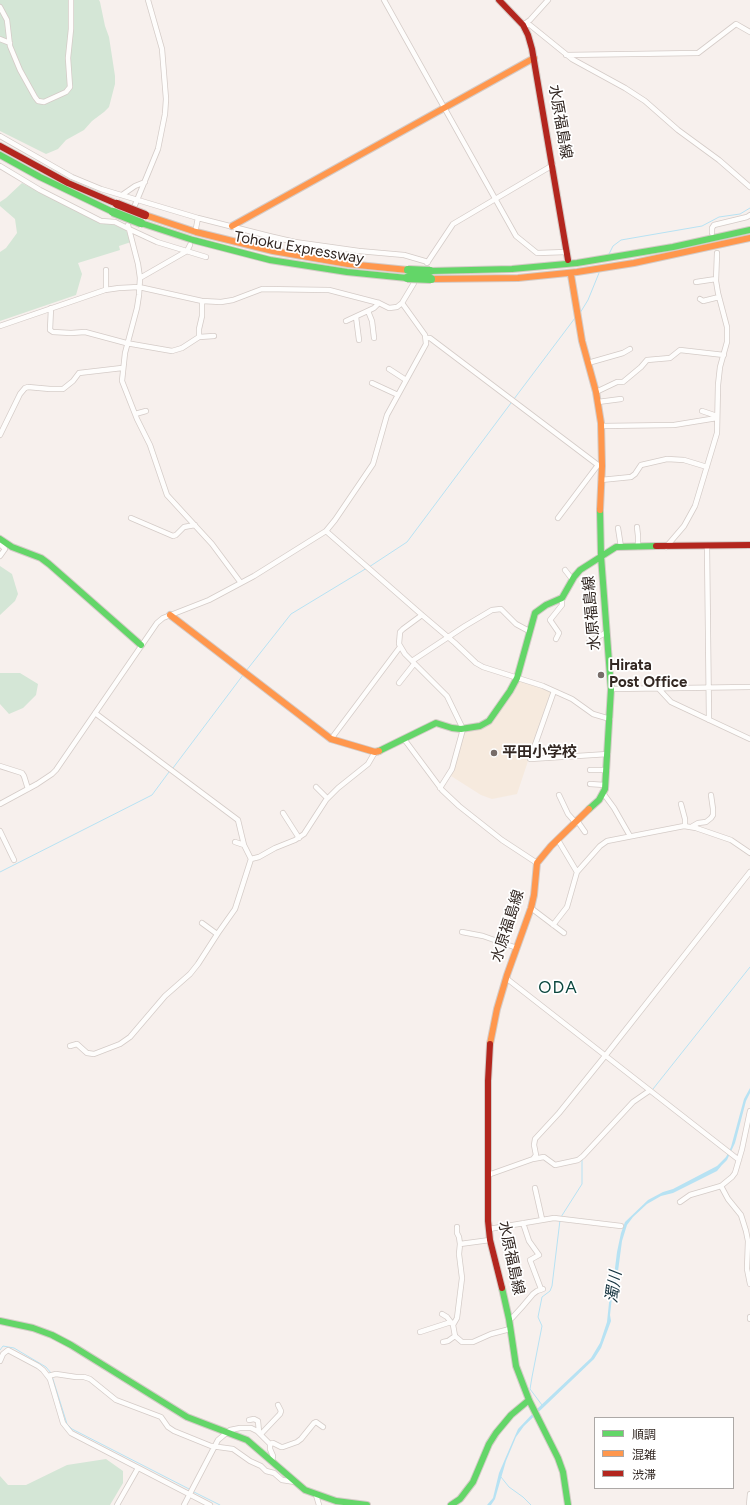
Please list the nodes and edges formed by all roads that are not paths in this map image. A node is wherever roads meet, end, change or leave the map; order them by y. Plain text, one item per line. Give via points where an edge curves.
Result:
1 (71, 0) edge
2 (148, 0) edge
3 (384, 0) edge
4 (499, 0) edge
5 (548, 0) edge
6 (0, 7) edge
7 (522, 25) junction
8 (750, 32) edge
9 (0, 39) edge
10 (10, 44) junction
11 (566, 55) junction
12 (534, 58) junction
13 (444, 108) junction
14 (0, 136) edge
15 (0, 146) edge
16 (0, 156) edge
17 (0, 166) edge
18 (553, 166) junction
19 (146, 182) junction
20 (750, 187) edge
21 (122, 195) junction
22 (495, 198) junction
23 (138, 200) junction
24 (136, 205) dead end
25 (750, 215) edge
26 (198, 218) junction
27 (232, 226) junction
28 (128, 227) junction
29 (196, 228) dead end
30 (750, 230) edge
31 (712, 233) dead end
32 (750, 238) edge
33 (190, 245) dead end
34 (187, 251) junction
35 (717, 253) dead end
36 (206, 256) dead end
37 (568, 256) joint
38 (429, 269) junction
39 (106, 270) dead end
40 (407, 274) junction
41 (574, 274) junction
42 (140, 278) junction
43 (716, 279) junction
44 (696, 282) dead end
45 (414, 283) dead end
46 (140, 287) junction
47 (106, 290) junction
48 (719, 297) junction
49 (700, 299) dead end
50 (202, 301) junction
51 (379, 303) junction
52 (402, 303) junction
53 (51, 308) junction
54 (368, 311) junction
55 (356, 317) junction
56 (346, 321) dead end
57 (0, 326) edge
58 (214, 336) dead end
59 (199, 337) junction
60 (374, 338) dead end
61 (426, 338) junction
62 (359, 340) dead end
63 (128, 343) junction
64 (630, 349) dead end
65 (724, 355) junction
66 (588, 363) junction
67 (122, 368) junction
68 (389, 369) dead end
69 (406, 380) junction
70 (372, 383) dead end
71 (596, 392) junction
72 (398, 394) junction
73 (621, 400) dead end
74 (598, 402) junction
75 (146, 411) dead end
76 (702, 411) dead end
77 (135, 414) junction
78 (717, 417) junction
79 (601, 426) junction
80 (0, 435) edge
81 (600, 466) junction
82 (708, 468) junction
83 (601, 480) junction
84 (131, 518) dead end
85 (558, 518) dead end
86 (195, 525) junction
87 (637, 527) dead end
88 (618, 528) dead end
89 (326, 531) junction
90 (0, 539) edge
91 (0, 544) edge
92 (750, 545) edge
93 (707, 546) junction
94 (621, 547) junction
95 (638, 547) junction
96 (666, 547) junction
97 (0, 556) edge
98 (601, 556) junction
99 (565, 570) dead end
100 (572, 579) junction
101 (241, 583) junction
102 (562, 598) junction
103 (422, 615) junction
104 (170, 616) junction
105 (529, 631) junction
106 (607, 632) junction
107 (449, 637) junction
108 (556, 639) dead end
109 (589, 642) dead end
110 (141, 645) junction
111 (400, 647) junction
112 (413, 662) junction
113 (517, 678) junction
114 (399, 683) dead end
115 (709, 687) junction
116 (750, 687) edge
117 (658, 688) junction
118 (611, 689) junction
119 (554, 691) junction
120 (95, 713) junction
121 (610, 719) junction
122 (709, 720) junction
123 (463, 729) junction
124 (404, 739) junction
125 (750, 739) edge
126 (331, 740) junction
127 (375, 752) junction
128 (608, 754) junction
129 (0, 766) edge
130 (590, 770) dead end
131 (607, 770) junction
132 (590, 784) dead end
133 (316, 787) dead end
134 (440, 788) junction
135 (28, 789) junction
136 (604, 789) junction
137 (559, 795) dead end
138 (711, 795) dead end
139 (327, 798) junction
140 (0, 804) edge
141 (681, 804) dead end
142 (283, 813) dead end
143 (577, 822) junction
144 (685, 826) junction
145 (691, 827) junction
146 (0, 831) edge
147 (585, 832) dead end
148 (630, 836) junction
149 (299, 838) junction
150 (558, 840) junction
151 (235, 842) dead end
152 (244, 846) junction
153 (750, 853) edge
154 (251, 858) junction
155 (14, 860) dead end
156 (537, 863) junction
157 (577, 872) junction
158 (750, 872) edge
159 (531, 908) junction
160 (202, 923) dead end
161 (553, 925) junction
162 (462, 932) dead end
163 (564, 933) dead end
164 (217, 934) junction
165 (517, 948) junction
166 (506, 978) junction
167 (70, 1046) dead end
168 (605, 1056) junction
169 (649, 1091) junction
170 (750, 1111) edge
171 (533, 1159) junction
172 (739, 1160) junction
173 (488, 1176) junction
174 (721, 1186) junction
175 (535, 1188) dead end
176 (680, 1202) dead end
177 (542, 1219) junction
178 (523, 1223) junction
179 (621, 1226) dead end
180 (457, 1227) dead end
181 (489, 1229) junction
182 (490, 1240) junction
183 (460, 1244) junction
184 (750, 1284) edge
185 (442, 1314) dead end
186 (509, 1319) junction
187 (0, 1321) edge
188 (452, 1324) junction
189 (510, 1329) junction
190 (420, 1332) dead end
191 (455, 1336) junction
192 (443, 1342) dead end
193 (0, 1361) edge
194 (50, 1375) junction
195 (278, 1405) dead end
196 (533, 1408) junction
197 (250, 1420) dead end
198 (323, 1427) dead end
199 (228, 1433) junction
200 (260, 1433) junction
201 (270, 1444) junction
202 (214, 1447) junction
203 (272, 1461) junction
204 (138, 1468) junction
205 (295, 1482) junction
206 (191, 1492) junction
207 (750, 1494) edge
208 (316, 1495) junction
209 (117, 1505) edge
210 (184, 1505) edge
211 (210, 1505) edge
212 (319, 1505) edge
213 (367, 1505) edge
214 (451, 1505) edge
215 (568, 1505) edge
216 (749, 1505) edge

1 - 10 street via 68,58 70,87 66,92 44,102 38,101
2 - 19 street via 162,49 166,99 158,149
3 - 13 street
4 - 7 main road, 水原福島線
5 - 7 street
6 - 10 street via 7,20
7 - 11 street via 530,25
7 - 12 main road, 水原福島線 via 528,35
8 - 11 street via 736,24 698,52
9 - 10 street
11 - 20 street via 645,101
12 - 13 main road
12 - 18 main road, 水原福島線
13 - 22 street
13 - 27 main road
14 - 21 street via 67,175
15 - 40 main road, Tohoku Expressway, bridge via 68,183 145,215 196,232 273,251
16 - 40 main road, Tohoku Expressway, bridge via 113,212 206,244 270,260 346,272
17 - 28 street via 101,221 115,222
18 - 22 street
18 - 37 main road, 水原福島線
19 - 21 street
19 - 23 street
21 - 23 street
22 - 37 street via 516,236 537,253
22 - 38 street via 453,224
23 - 24 street
23 - 26 street
25 - 31 street via 714,225
26 - 27 street
26 - 29 street
27 - 38 street via 295,242 404,255
28 - 34 street via 157,242
28 - 42 street
30 - 38 main road via 578,263 512,269
32 - 41 main road via 634,264
33 - 34 street
34 - 36 street
34 - 42 street
35 - 43 street
38 - 40 main road, bridge
38 - 41 main road via 518,278
39 - 47 street
41 - 66 main road, 水原福島線 via 582,341
42 - 46 street
43 - 44 street
43 - 48 street
45 - 52 street
46 - 47 street
46 - 50 street
46 - 63 street via 138,308
47 - 53 street
48 - 49 street via 702,301
48 - 65 street via 727,328
50 - 51 street via 227,301 262,289 329,290
50 - 59 street
51 - 52 street via 392,309
51 - 54 street
52 - 61 street
53 - 57 street
53 - 63 street via 51,331 71,334 85,332
54 - 55 street
54 - 60 street
55 - 56 street
55 - 62 street
58 - 59 street
59 - 63 street via 172,351
61 - 69 street via 423,351
61 - 81 street via 430,338
63 - 67 street
64 - 66 street
65 - 71 street via 680,350 670,358 647,360 623,382 617,382
65 - 78 street via 718,384
66 - 71 main road, 水原福島線
67 - 77 street via 122,381
67 - 80 street via 79,373 63,388 25,388
68 - 69 street
69 - 72 street
70 - 72 street
71 - 74 main road, 水原福島線
72 - 89 street via 385,420 373,464
73 - 74 street
74 - 79 main road, 水原福島線
75 - 77 street
76 - 78 street
77 - 86 street via 150,445 167,495
78 - 79 street via 674,425
78 - 82 street via 717,433
79 - 81 main road, 水原福島線
81 - 83 main road, 水原福島線
81 - 85 street
82 - 83 street via 684,460 667,459 641,466 630,477
82 - 96 street via 690,516
83 - 98 main road, 水原福島線
84 - 86 street via 173,536 184,527
86 - 101 street via 216,548
87 - 95 street
88 - 94 street
89 - 101 street
89 - 103 street
90 - 110 main road via 49,564
91 - 97 street via 4,549
92 - 93 main road
93 - 96 main road
93 - 115 street
94 - 95 main road
94 - 98 main road via 616,547
95 - 96 main road
98 - 100 main road via 580,570
98 - 106 main road, 水原福島線
99 - 100 street
100 - 102 main road
101 - 104 street
102 - 105 main road via 535,613
102 - 108 street via 562,605 550,620 559,633
103 - 107 street
103 - 111 street via 403,629 399,638
104 - 110 street via 157,623
104 - 126 main road
105 - 107 street via 497,609
105 - 113 main road
106 - 109 street
106 - 118 main road, 水原福島線
107 - 112 street
107 - 113 street via 476,663
110 - 120 street
111 - 112 street
111 - 126 street
112 - 114 street
112 - 123 street via 447,696
113 - 119 street
113 - 123 main road via 488,720 480,726
115 - 116 street
115 - 117 street
115 - 122 street
117 - 118 street
117 - 122 street via 669,701
118 - 121 main road, 水原福島線
119 - 121 street via 572,699 593,714
119 - 128 street via 530,759
120 - 135 street via 56,770
120 - 152 street via 233,815 238,820
121 - 128 main road, 水原福島線
122 - 125 street
123 - 124 main road via 430,724
123 - 134 street via 452,769
124 - 127 main road
124 - 134 street
126 - 127 main road
127 - 139 street via 368,764
128 - 131 main road, 水原福島線
129 - 135 street via 22,773
130 - 131 street
131 - 136 main road, 水原福島線
132 - 136 street
133 - 139 street
134 - 156 street via 502,840
135 - 140 street
136 - 143 main road, 水原福島線 via 594,806
136 - 148 street
137 - 143 street via 568,814
138 - 145 street via 711,818
139 - 149 street
141 - 144 street
142 - 149 street
143 - 147 street
143 - 150 main road, 水原福島線
144 - 145 street
144 - 148 street
145 - 153 street via 730,840
146 - 155 street
148 - 157 street via 603,843
149 - 154 street via 259,857
150 - 156 main road, 水原福島線
150 - 157 street
151 - 152 street
152 - 154 street
154 - 164 street via 235,909
156 - 159 main road, 水原福島線
157 - 161 street via 567,907
158 - 168 street
159 - 161 street
159 - 165 main road, 水原福島線
160 - 164 street
161 - 163 street
162 - 165 street via 483,936
164 - 167 street via 190,974 165,996 130,1037 120,1044 94,1054 87,1053 77,1044
165 - 166 main road, 水原福島線
166 - 168 street
166 - 173 main road, 水原福島線 via 490,1044
168 - 169 street
168 - 171 street via 535,1139 536,1155
169 - 171 street via 633,1102 578,1160 555,1165 544,1157
169 - 172 street
170 - 172 street
171 - 173 street
172 - 174 street via 732,1177
173 - 181 main road, 水原福島線
174 - 176 street via 690,1195
174 - 184 street via 741,1215 746,1231
175 - 177 street
177 - 178 street
177 - 179 street via 554,1218
178 - 181 street
178 - 186 street via 529,1241 538,1255 530,1260 542,1289 533,1294
180 - 183 street
181 - 182 main road, 水原福島線
182 - 183 street
182 - 186 main road, 水原福島線
183 - 188 street via 462,1278 457,1318
185 - 188 street
186 - 189 main road, 水原福島線
187 - 199 main road via 52,1335 187,1417
188 - 190 street
188 - 191 street
189 - 191 street via 473,1342 462,1342
189 - 196 main road, 水原福島線 via 516,1366
191 - 192 street
193 - 194 street via 4,1352 11,1351
194 - 202 street via 90,1379 116,1400 161,1417 174,1431
194 - 204 street via 61,1417 69,1430
195 - 200 street via 280,1414
196 - 214 main road via 511,1415 503,1424 489,1444 473,1482 460,1499
196 - 215 main road, 水原福島線 via 558,1458
197 - 200 street via 258,1421
198 - 201 street via 314,1422 297,1442 284,1447
199 - 200 street via 246,1427
199 - 202 street via 218,1440
199 - 203 main road via 247,1440
200 - 201 street
201 - 203 street
202 - 205 street via 233,1449 282,1480
202 - 206 street
203 - 205 main road
204 - 206 street
204 - 209 street
205 - 208 main road
206 - 210 street
206 - 211 street
207 - 216 street
208 - 212 street
208 - 213 main road via 336,1501

